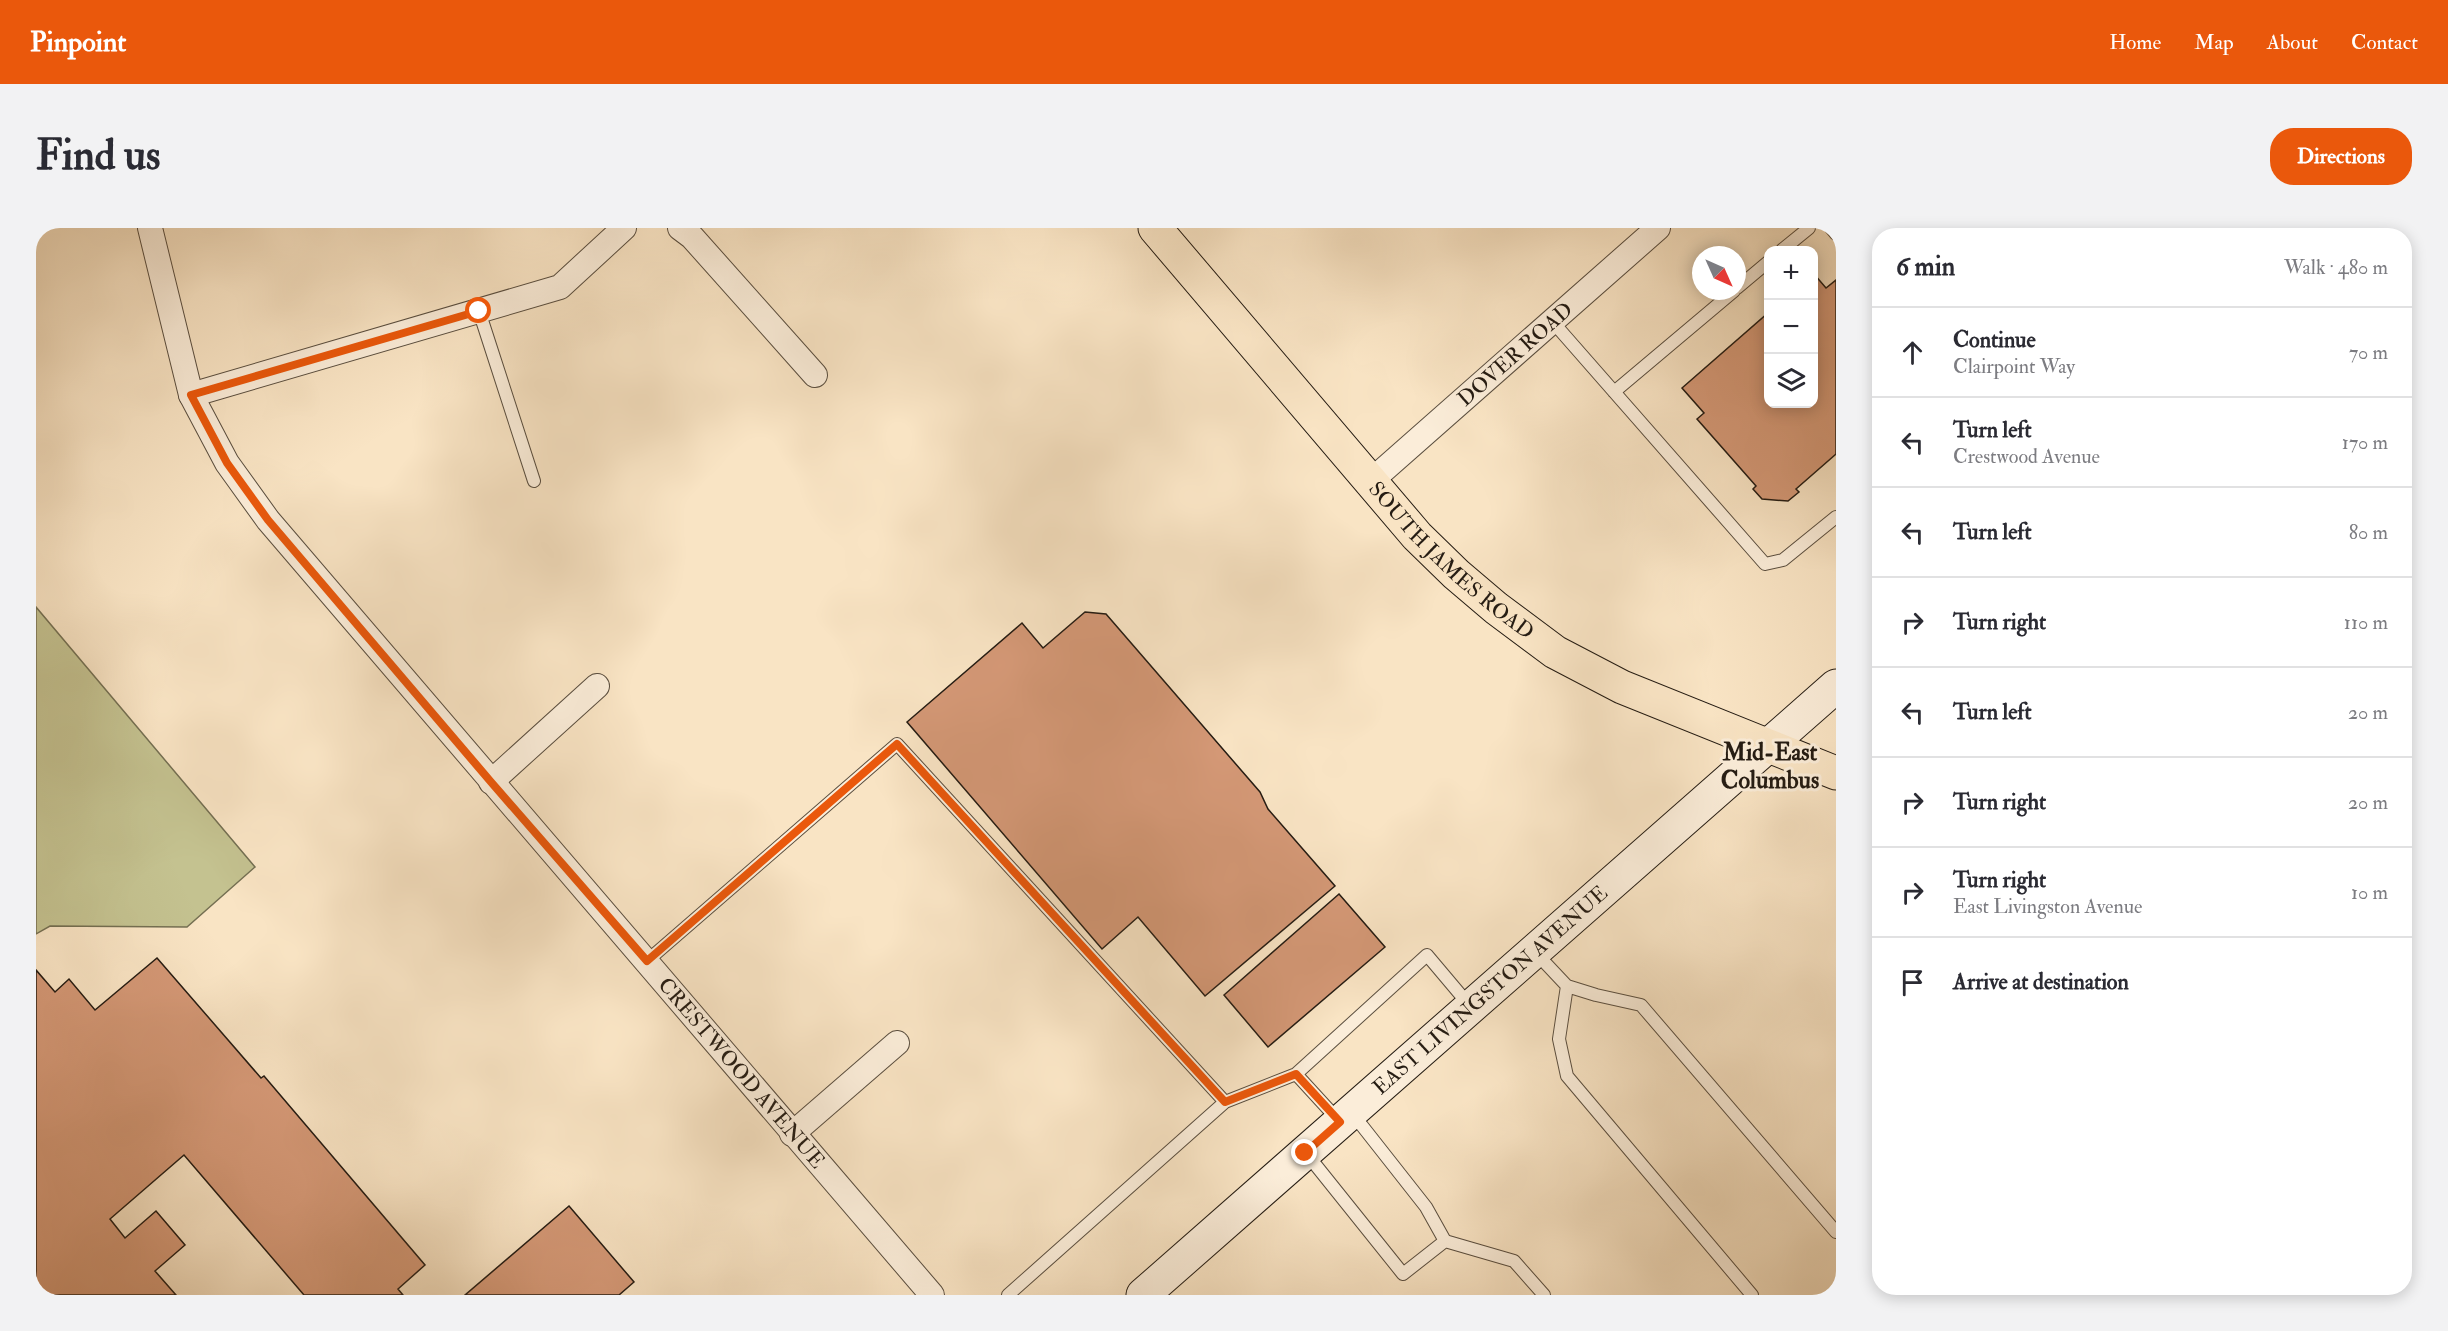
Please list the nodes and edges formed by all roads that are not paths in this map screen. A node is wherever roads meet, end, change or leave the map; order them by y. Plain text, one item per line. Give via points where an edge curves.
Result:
1 (150, 228) edge
2 (624, 228) edge
3 (680, 228) edge
4 (1155, 228) edge
5 (1658, 228) edge
6 (1809, 228) edge
7 (1831, 228) edge
8 (1836, 234) edge
9 (1787, 246) edge
10 (1764, 265) edge
11 (1746, 281) edge
12 (1723, 300) edge
13 (479, 311) junction
14 (1552, 321) junction
15 (815, 375) dead end
16 (1614, 392) junction
17 (191, 395) junction
18 (534, 481) dead end
19 (1371, 481) junction
20 (1836, 517) edge
21 (597, 686) dead end
22 (1836, 686) edge
23 (1766, 746) junction
24 (1836, 773) edge
25 (491, 782) junction
26 (1535, 951) junction
27 (647, 961) junction
28 (1567, 986) junction
29 (1471, 1006) junction
30 (897, 1043) dead end
31 (1296, 1074) junction
32 (1225, 1102) junction
33 (1346, 1117) junction
34 (792, 1134) junction
35 (1305, 1153) junction
36 (1836, 1232) edge
37 (1445, 1241) junction
38 (1155, 1291) edge
39 (932, 1295) edge
40 (1008, 1295) edge
41 (1544, 1295) edge
42 (1752, 1295) edge

1 - 17 street, CRESTWOOD AVENUE
2 - 13 street via 560,288
3 - 15 street
4 - 19 main road, SOUTH JAMES ROAD
5 - 14 street, DOVER ROAD
6 - 9 lane
7 - 8 lane
10 - 11 lane
12 - 16 lane
13 - 17 street
13 - 18 lane
14 - 16 lane
14 - 19 street, DOVER ROAD
16 - 20 lane via 1765,564 1783,560
17 - 25 street, CRESTWOOD AVENUE via 227,463 268,520
19 - 23 main road, SOUTH JAMES ROAD via 1417,536 1456,574 1556,652 1622,687
21 - 25 street
22 - 23 main road, EAST LIVINGSTON AVENUE
23 - 24 main road, SOUTH JAMES ROAD
23 - 26 main road, EAST LIVINGSTON AVENUE
25 - 27 street, CRESTWOOD AVENUE
26 - 28 lane
26 - 29 main road, EAST LIVINGSTON AVENUE
27 - 32 lane via 897,744
27 - 34 street, CRESTWOOD AVENUE
28 - 36 lane via 1641,1005
28 - 42 lane via 1559,1039 1567,1076
29 - 31 lane via 1427,955
29 - 33 main road, EAST LIVINGSTON AVENUE
30 - 34 street
31 - 32 lane
31 - 33 lane
32 - 40 lane
33 - 35 main road, EAST LIVINGSTON AVENUE
33 - 37 lane via 1426,1207
34 - 39 street, CRESTWOOD AVENUE
35 - 37 lane via 1403,1274
35 - 38 main road, EAST LIVINGSTON AVENUE
37 - 41 lane via 1514,1261

